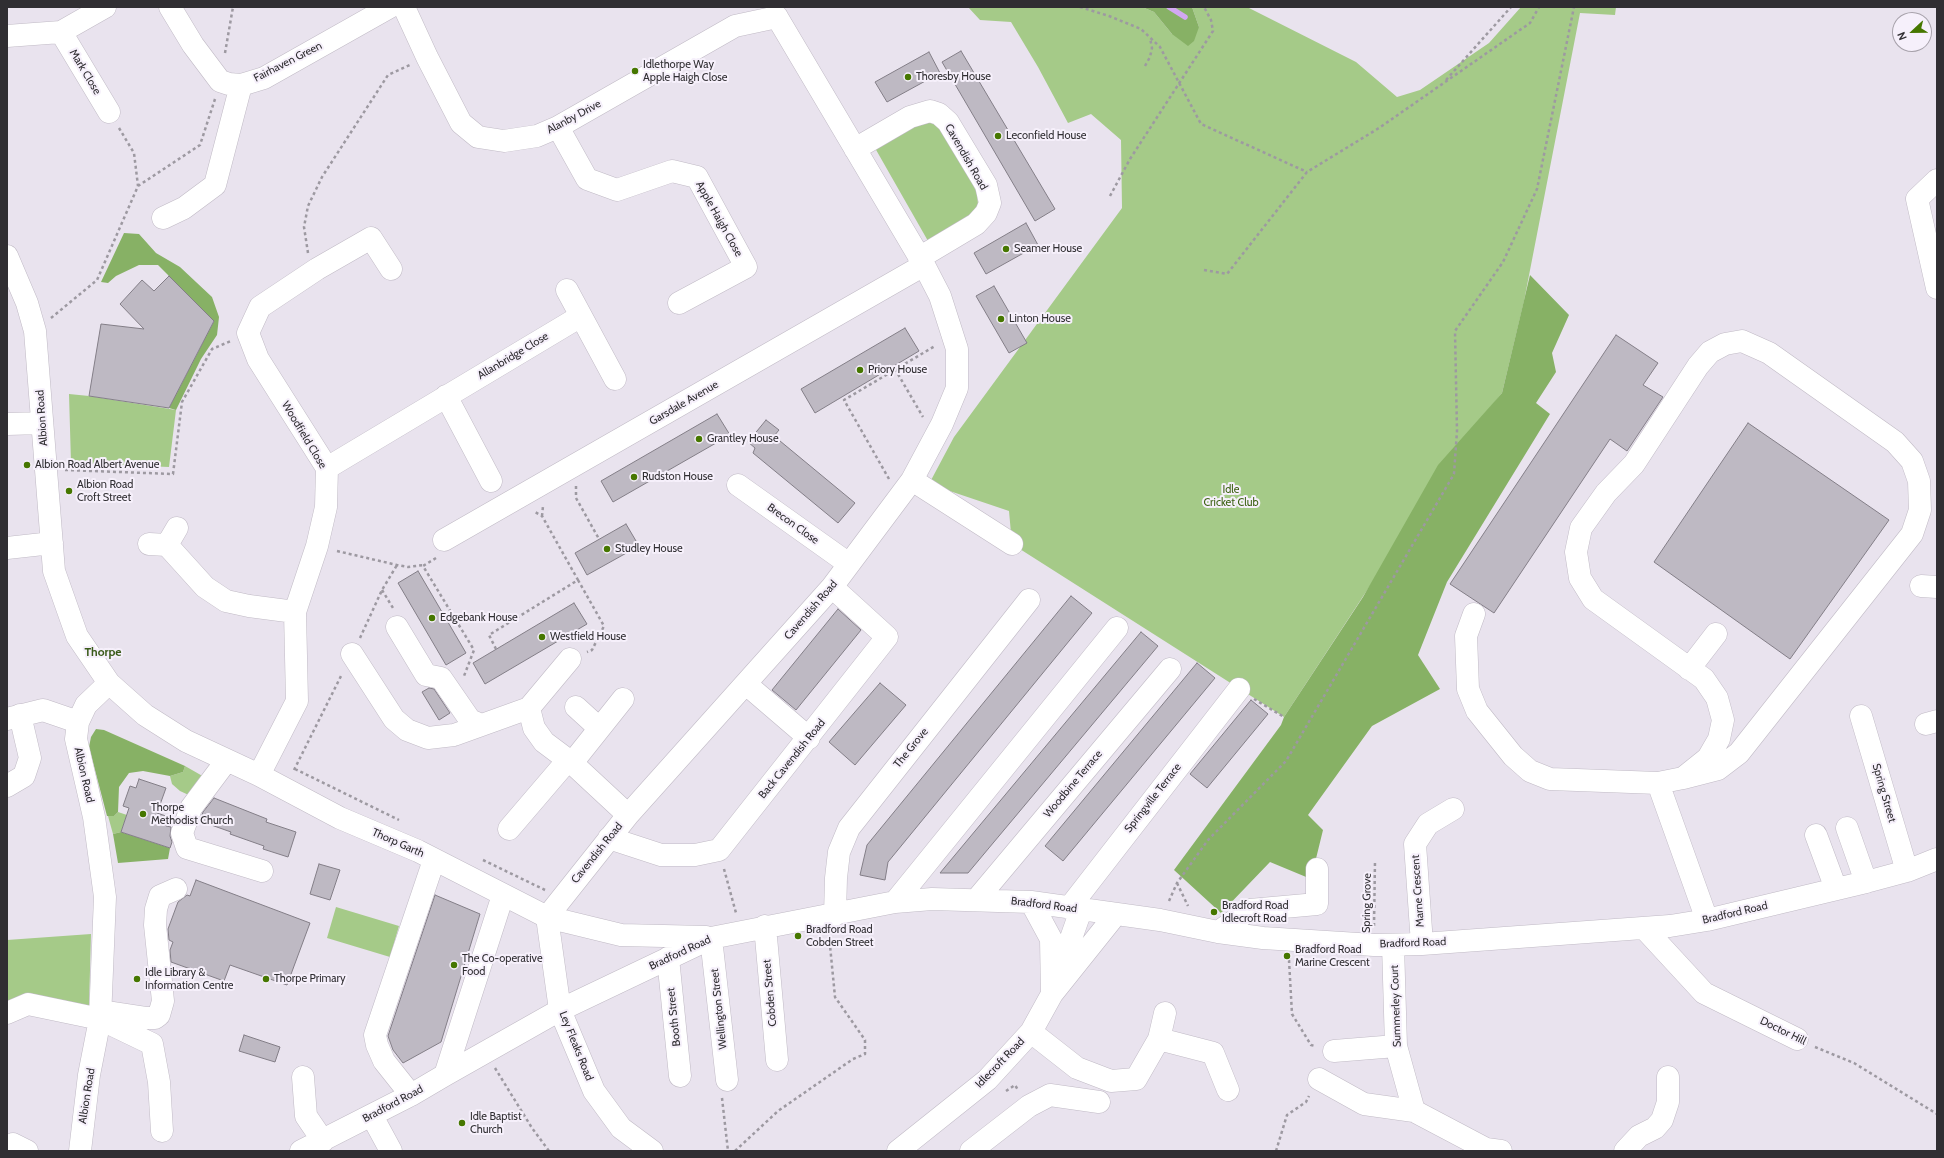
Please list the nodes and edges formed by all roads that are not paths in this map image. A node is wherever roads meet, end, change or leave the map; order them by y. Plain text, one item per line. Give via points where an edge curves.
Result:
1 (105, 7) edge
2 (170, 7) edge
3 (390, 7) edge
4 (404, 7) edge
5 (781, 12) edge
6 (61, 32) junction
7 (7, 36) edge
8 (241, 85) junction
9 (109, 112) road end
10 (558, 127) junction
11 (856, 149) junction
12 (1937, 180) edge
13 (163, 218) dead end
14 (7, 256) edge
15 (922, 262) junction
16 (391, 269) dead end
17 (1937, 288) edge
18 (567, 290) dead end
19 (679, 303) dead end
20 (581, 316) junction
21 (615, 379) dead end
22 (446, 396) junction
23 (42, 423) junction
24 (7, 424) edge
25 (327, 468) junction
26 (491, 482) dead end
27 (738, 485) dead end
28 (906, 488) junction
29 (164, 539) dead end
30 (444, 540) road end
31 (52, 543) junction
32 (1012, 544) dead end
33 (7, 548) edge
34 (849, 564) junction
35 (832, 587) junction
36 (1029, 600) dead end
37 (296, 612) junction
38 (1474, 614) dead end
39 (397, 626) dead end
40 (1117, 628) dead end
41 (1716, 634) dead end
42 (352, 654) road end
43 (570, 660) road end
44 (1689, 669) junction
45 (1170, 670) dead end
46 (109, 684) junction
47 (746, 684) junction
48 (1239, 689) road end
49 (623, 699) dead end
50 (576, 707) dead end
51 (529, 708) junction
52 (1861, 716) dead end
53 (13, 717) edge
54 (78, 722) junction
55 (482, 725) junction
56 (600, 728) junction
57 (809, 738) junction
58 (226, 760) junction
59 (570, 762) junction
60 (259, 775) junction
61 (1683, 778) junction
62 (1658, 783) junction
63 (7, 786) edge
64 (1453, 809) dead end
65 (628, 815) junction
66 (1847, 828) dead end
67 (509, 829) dead end
68 (1816, 835) dead end
69 (610, 838) junction
70 (1937, 859) edge
71 (434, 860) junction
72 (1317, 868) dead end
73 (262, 871) dead end
74 (1907, 871) junction
75 (1866, 882) junction
76 (176, 889) dead end
77 (1836, 889) junction
78 (503, 895) junction
79 (977, 899) junction
80 (895, 902) junction
81 (1031, 902) junction
82 (1075, 909) junction
83 (1116, 914) junction
84 (830, 915) junction
85 (547, 917) junction
86 (1707, 920) junction
87 (765, 926) junction
88 (1644, 928) junction
89 (1218, 932) junction
90 (711, 938) junction
91 (1422, 944) junction
92 (1384, 945) junction
93 (668, 958) junction
94 (1052, 994) junction
95 (560, 1010) junction
96 (7, 1013) edge
97 (1165, 1013) dead end
98 (100, 1015) junction
99 (1031, 1032) junction
100 (1798, 1039) road end
101 (1159, 1040) junction
102 (1396, 1046) junction
103 (1334, 1051) road end
104 (777, 1060) dead end
105 (445, 1075) junction
106 (680, 1076) dead end
107 (303, 1077) dead end
108 (1668, 1077) dead end
109 (1318, 1079) road end
110 (727, 1080) road end
111 (1228, 1090) dead end
112 (411, 1096) junction
113 (1099, 1102) dead end
114 (1414, 1111) junction
115 (372, 1116) junction
116 (162, 1131) dead end
117 (81, 1141) edge
118 (323, 1141) junction
119 (1630, 1146) edge
120 (8, 1151) edge
121 (27, 1151) edge
122 (301, 1151) edge
123 (391, 1151) edge
124 (652, 1151) edge
125 (898, 1151) edge
126 (971, 1151) edge
127 (1501, 1151) edge

1 - 6 street
2 - 8 street, Fairhaven Green via 193,45 220,81
3 - 8 street, Fairhaven Green via 264,78
4 - 10 street, Alanby Drive via 461,123 478,137 504,141 537,136
5 - 10 street, Alanby Drive via 735,26
5 - 11 street, Cavendish Road
6 - 7 street
6 - 9 street, Mark Close
8 - 13 street via 215,185 184,208
10 - 19 street, Apple Haigh Close via 587,179 617,190 672,171 697,178 746,266
11 - 15 street, Cavendish Road
11 - 15 street, Cavendish Road via 910,117 930,111 939,114 948,122 986,185 990,203 986,213 976,224
12 - 17 street via 1917,199
14 - 23 street, Albion Road via 27,302 35,331
15 - 28 street, Cavendish Road via 940,296 957,349 957,388 935,437
15 - 30 street, Garsdale Avenue
16 - 25 street, Woodfield Close via 371,238 317,269 260,307 248,333 258,359
18 - 20 street
20 - 21 street
20 - 22 street, Allanbridge Close
22 - 25 street, Allanbridge Close
22 - 26 street
23 - 24 street
23 - 31 street, Albion Road
25 - 37 street, Woodfield Close via 326,507 317,546
27 - 34 street, Brecon Close
28 - 32 street
28 - 34 street, Cavendish Road
29 - 37 street via 204,587 226,601
31 - 33 street
31 - 46 street, Albion Road via 54,571 77,636
34 - 35 street, Cavendish Road
35 - 47 street, Cavendish Road
35 - 57 street, Back Cavendish Road via 887,637
36 - 84 street, The Grove via 849,828 839,852
37 - 60 street, Woodfield Close via 297,701
38 - 62 street via 1466,636 1468,689 1477,711 1512,756 1530,771 1550,779
39 - 55 street via 426,674 441,678 470,720
40 - 80 street
41 - 44 street
42 - 55 street via 394,720 407,730 428,738 454,735
43 - 51 street
44 - 61 street via 1704,679 1716,698 1723,720 1719,739 1708,758
44 - 61 street via 1593,599 1580,578 1576,552 1581,528 1606,493 1634,464 1698,366 1710,352 1725,344 1742,341 1769,353 1895,442 1912,461 1919,481 1920,510 1912,534 1739,753 1718,769
45 - 79 street, Woodbine Terrace
46 - 54 street, Albion Road via 86,705
46 - 58 street, Thorp Garth via 145,715 186,741
47 - 57 street
47 - 65 street, Cavendish Road
48 - 82 street, Springville Terrace
49 - 56 street
50 - 56 street
51 - 55 street
51 - 59 street via 534,728 544,742
52 - 74 street, Spring Street
53 - 54 street via 43,710
53 - 63 street via 30,758 24,776
54 - 98 street, Albion Road via 76,739 94,817 105,897
56 - 59 street
57 - 69 street, Back Cavendish Road via 720,850 695,855 661,855
58 - 60 street, Thorp Garth
58 - 73 street via 191,808 182,833 187,848
59 - 65 street
59 - 67 street
60 - 71 street, Thorp Garth via 340,818
61 - 62 street
62 - 86 street
64 - 91 street, Marne Crescent via 1428,824 1415,844
65 - 69 street, Cavendish Road
66 - 75 street
68 - 77 street
69 - 85 street, Cavendish Road
70 - 74 street, Bradford Road
71 - 78 street, Thorp Garth
71 - 112 street via 375,1035 384,1061
72 - 89 street via 1317,904 1250,910
74 - 75 street, Bradford Road
75 - 77 street, Bradford Road
76 - 98 street via 160,896 156,909 155,925 163,1001 160,1015 155,1018
77 - 86 street, Bradford Road
78 - 85 street, Thorp Garth
78 - 105 street
79 - 80 street, Bradford Road
79 - 81 street, Bradford Road
80 - 84 street, Bradford Road
81 - 82 street, Bradford Road
81 - 94 street, Idlecroft Road via 1051,939
82 - 83 street, Bradford Road
82 - 94 street, Idlecroft Road
83 - 89 street, Bradford Road
83 - 94 street, Idlecroft Road
84 - 87 street, Bradford Road
85 - 90 street, Thorp Garth via 620,935
85 - 95 street, Ley Fleaks Road
86 - 88 street, Bradford Road
87 - 90 street, Bradford Road
87 - 104 street, Cobden Street
88 - 91 street, Bradford Road
88 - 100 street, Doctor Hill via 1704,993
89 - 92 street, Bradford Road via 1288,940
90 - 93 street, Bradford Road
90 - 110 street, Wellington Street
91 - 92 street, Bradford Road
92 - 102 street, Summerley Court
93 - 95 street, Bradford Road
93 - 106 street, Booth Street
94 - 99 street, Idlecroft Road
95 - 105 street, Bradford Road
95 - 124 street, Ley Fleaks Road via 594,1091 621,1128
96 - 98 street via 28,1004
97 - 101 street
98 - 116 street via 152,1044 159,1082
98 - 117 street, Albion Road
99 - 101 street via 1077,1068 1111,1081 1136,1079
99 - 125 street, Idlecroft Road via 987,1080
101 - 111 street via 1213,1054
102 - 103 street
102 - 114 street, Summerley Court
105 - 112 street, Bradford Road
107 - 118 street via 306,1116
108 - 119 street via 1668,1102 1662,1120
109 - 114 street via 1364,1104
112 - 115 street, Bradford Road
113 - 126 street via 1050,1095 1029,1106
114 - 127 street via 1486,1149
115 - 118 street, Bradford Road
115 - 123 street
118 - 122 street, Bradford Road
120 - 121 street via 13,1144

